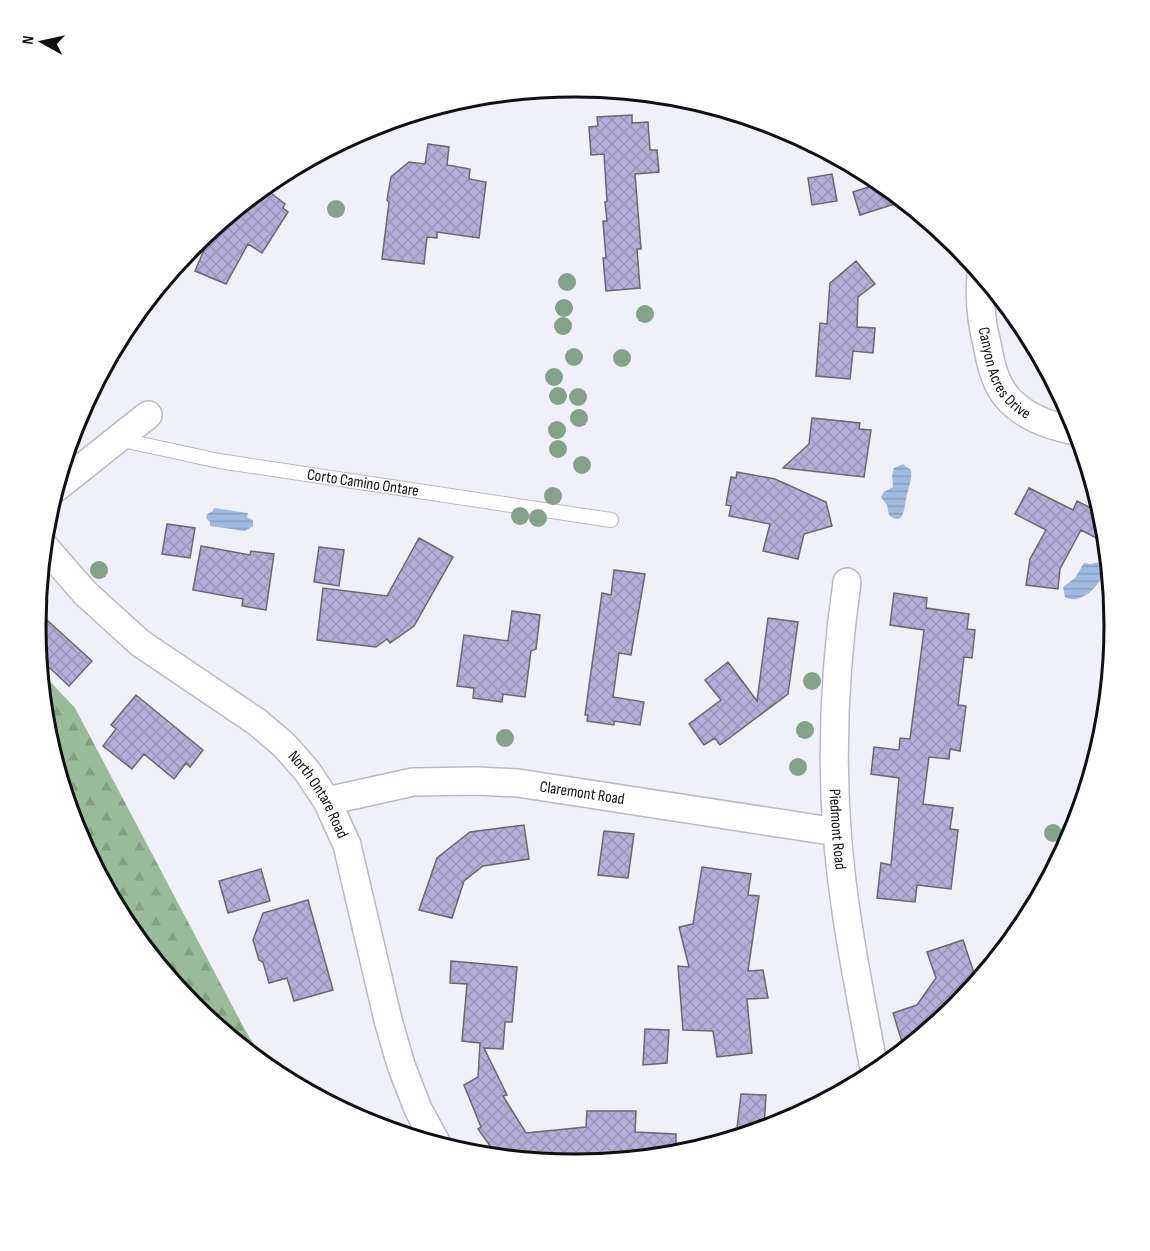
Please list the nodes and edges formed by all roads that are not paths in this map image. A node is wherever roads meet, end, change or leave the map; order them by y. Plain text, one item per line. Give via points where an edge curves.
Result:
1 (981, 288) edge
2 (148, 415) dead end
3 (1065, 429) edge
4 (118, 438) junction
5 (68, 478) edge
6 (610, 520) dead end
7 (51, 554) edge
8 (847, 582) dead end
9 (327, 801) junction
10 (837, 832) junction
11 (872, 1063) edge
12 (431, 1134) edge

1 - 3 street, Canyon Acres Drive via 981,319 995,378 1024,412 1052,427
2 - 4 street
4 - 5 street
4 - 6 lane, Corto Camino Ontare via 219,461
7 - 9 street, North Ontare Road via 140,643 257,722 284,745
8 - 10 street, Piedmont Road via 838,642 834,716
9 - 10 street, Claremont Road via 414,782 518,783
9 - 12 street, North Ontare Road via 346,845 401,1065
10 - 11 street, Piedmont Road via 852,952

